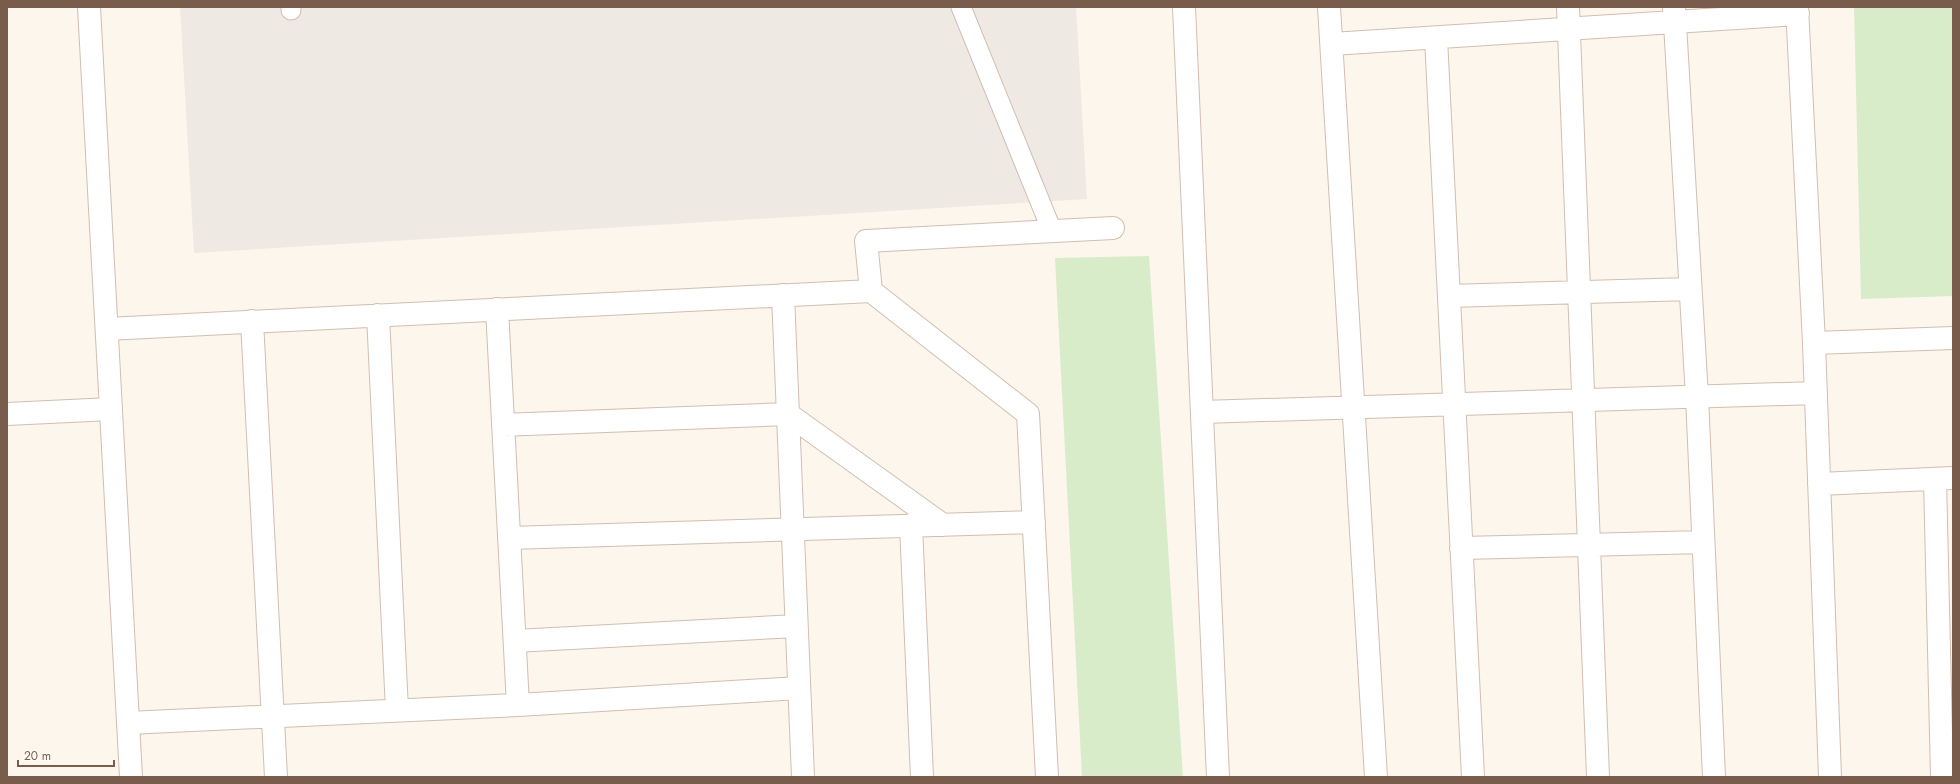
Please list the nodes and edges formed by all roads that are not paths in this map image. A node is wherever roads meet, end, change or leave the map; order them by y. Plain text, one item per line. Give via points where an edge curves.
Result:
1 (89, 7) edge
2 (961, 7) edge
3 (1184, 7) edge
4 (1329, 7) edge
5 (1568, 7) edge
6 (1797, 11) edge
7 (1674, 14) edge
8 (1570, 29) junction
9 (1436, 38) junction
10 (1332, 44) junction
11 (1113, 228) dead end
12 (1052, 231) junction
13 (1690, 289) junction
14 (871, 291) junction
15 (1579, 292) junction
16 (783, 295) junction
17 (1449, 296) junction
18 (497, 309) junction
19 (378, 315) junction
20 (252, 321) junction
21 (107, 328) junction
22 (1953, 338) edge
23 (1814, 343) junction
24 (1816, 393) junction
25 (1697, 397) junction
26 (1584, 400) junction
27 (1454, 404) junction
28 (1353, 407) junction
29 (111, 409) junction
30 (1202, 412) junction
31 (7, 414) edge
32 (788, 414) junction
33 (503, 425) junction
34 (1944, 478) edge
35 (1819, 484) junction
36 (1034, 522) junction
37 (911, 525) junction
38 (943, 525) junction
39 (792, 530) junction
40 (509, 538) junction
41 (1703, 542) junction
42 (1589, 545) junction
43 (1461, 548) junction
44 (796, 626) junction
45 (515, 641) junction
46 (799, 688) junction
47 (518, 705) junction
48 (397, 710) junction
49 (272, 716) junction
50 (128, 723) junction
51 (131, 777) edge
52 (276, 777) edge
53 (803, 777) edge
54 (922, 777) edge
55 (1047, 777) edge
56 (1218, 777) edge
57 (1376, 777) edge
58 (1472, 777) edge
59 (1598, 777) edge
60 (1714, 777) edge
61 (1830, 777) edge
62 (1944, 777) edge
63 (1953, 777) edge

1 - 21 street
2 - 12 lane
3 - 30 street
4 - 10 street
5 - 8 street
6 - 7 street
6 - 23 street
7 - 8 street
7 - 13 street
8 - 9 street
8 - 15 street
9 - 10 street
9 - 17 street
10 - 28 street
11 - 12 street
12 - 14 street via 866,241
13 - 15 street
13 - 25 street
14 - 16 street
14 - 36 street via 1028,414
15 - 17 street
15 - 26 street
16 - 18 street
16 - 32 street
17 - 27 street
18 - 19 street
18 - 33 street
19 - 20 street
19 - 48 street
20 - 21 street
20 - 49 street
21 - 29 street
22 - 23 street
23 - 24 street
24 - 25 street
24 - 35 street
25 - 26 street
25 - 41 street
26 - 27 street
26 - 42 street
27 - 28 street
27 - 43 street
28 - 30 street
28 - 57 street
29 - 31 street
29 - 50 street
30 - 56 street
32 - 33 street
32 - 38 street
32 - 39 street
33 - 40 street
34 - 35 street
34 - 62 street
35 - 61 street
36 - 38 street
36 - 55 street
37 - 38 street
37 - 39 street
37 - 54 street
39 - 40 street
39 - 44 street
40 - 45 street
41 - 42 street
41 - 60 street
42 - 43 street
42 - 59 street
43 - 58 street
44 - 45 street
44 - 46 street
45 - 47 street
46 - 47 street
46 - 53 street
47 - 48 street
48 - 49 street
49 - 50 street
49 - 52 street
50 - 51 street
62 - 63 street

